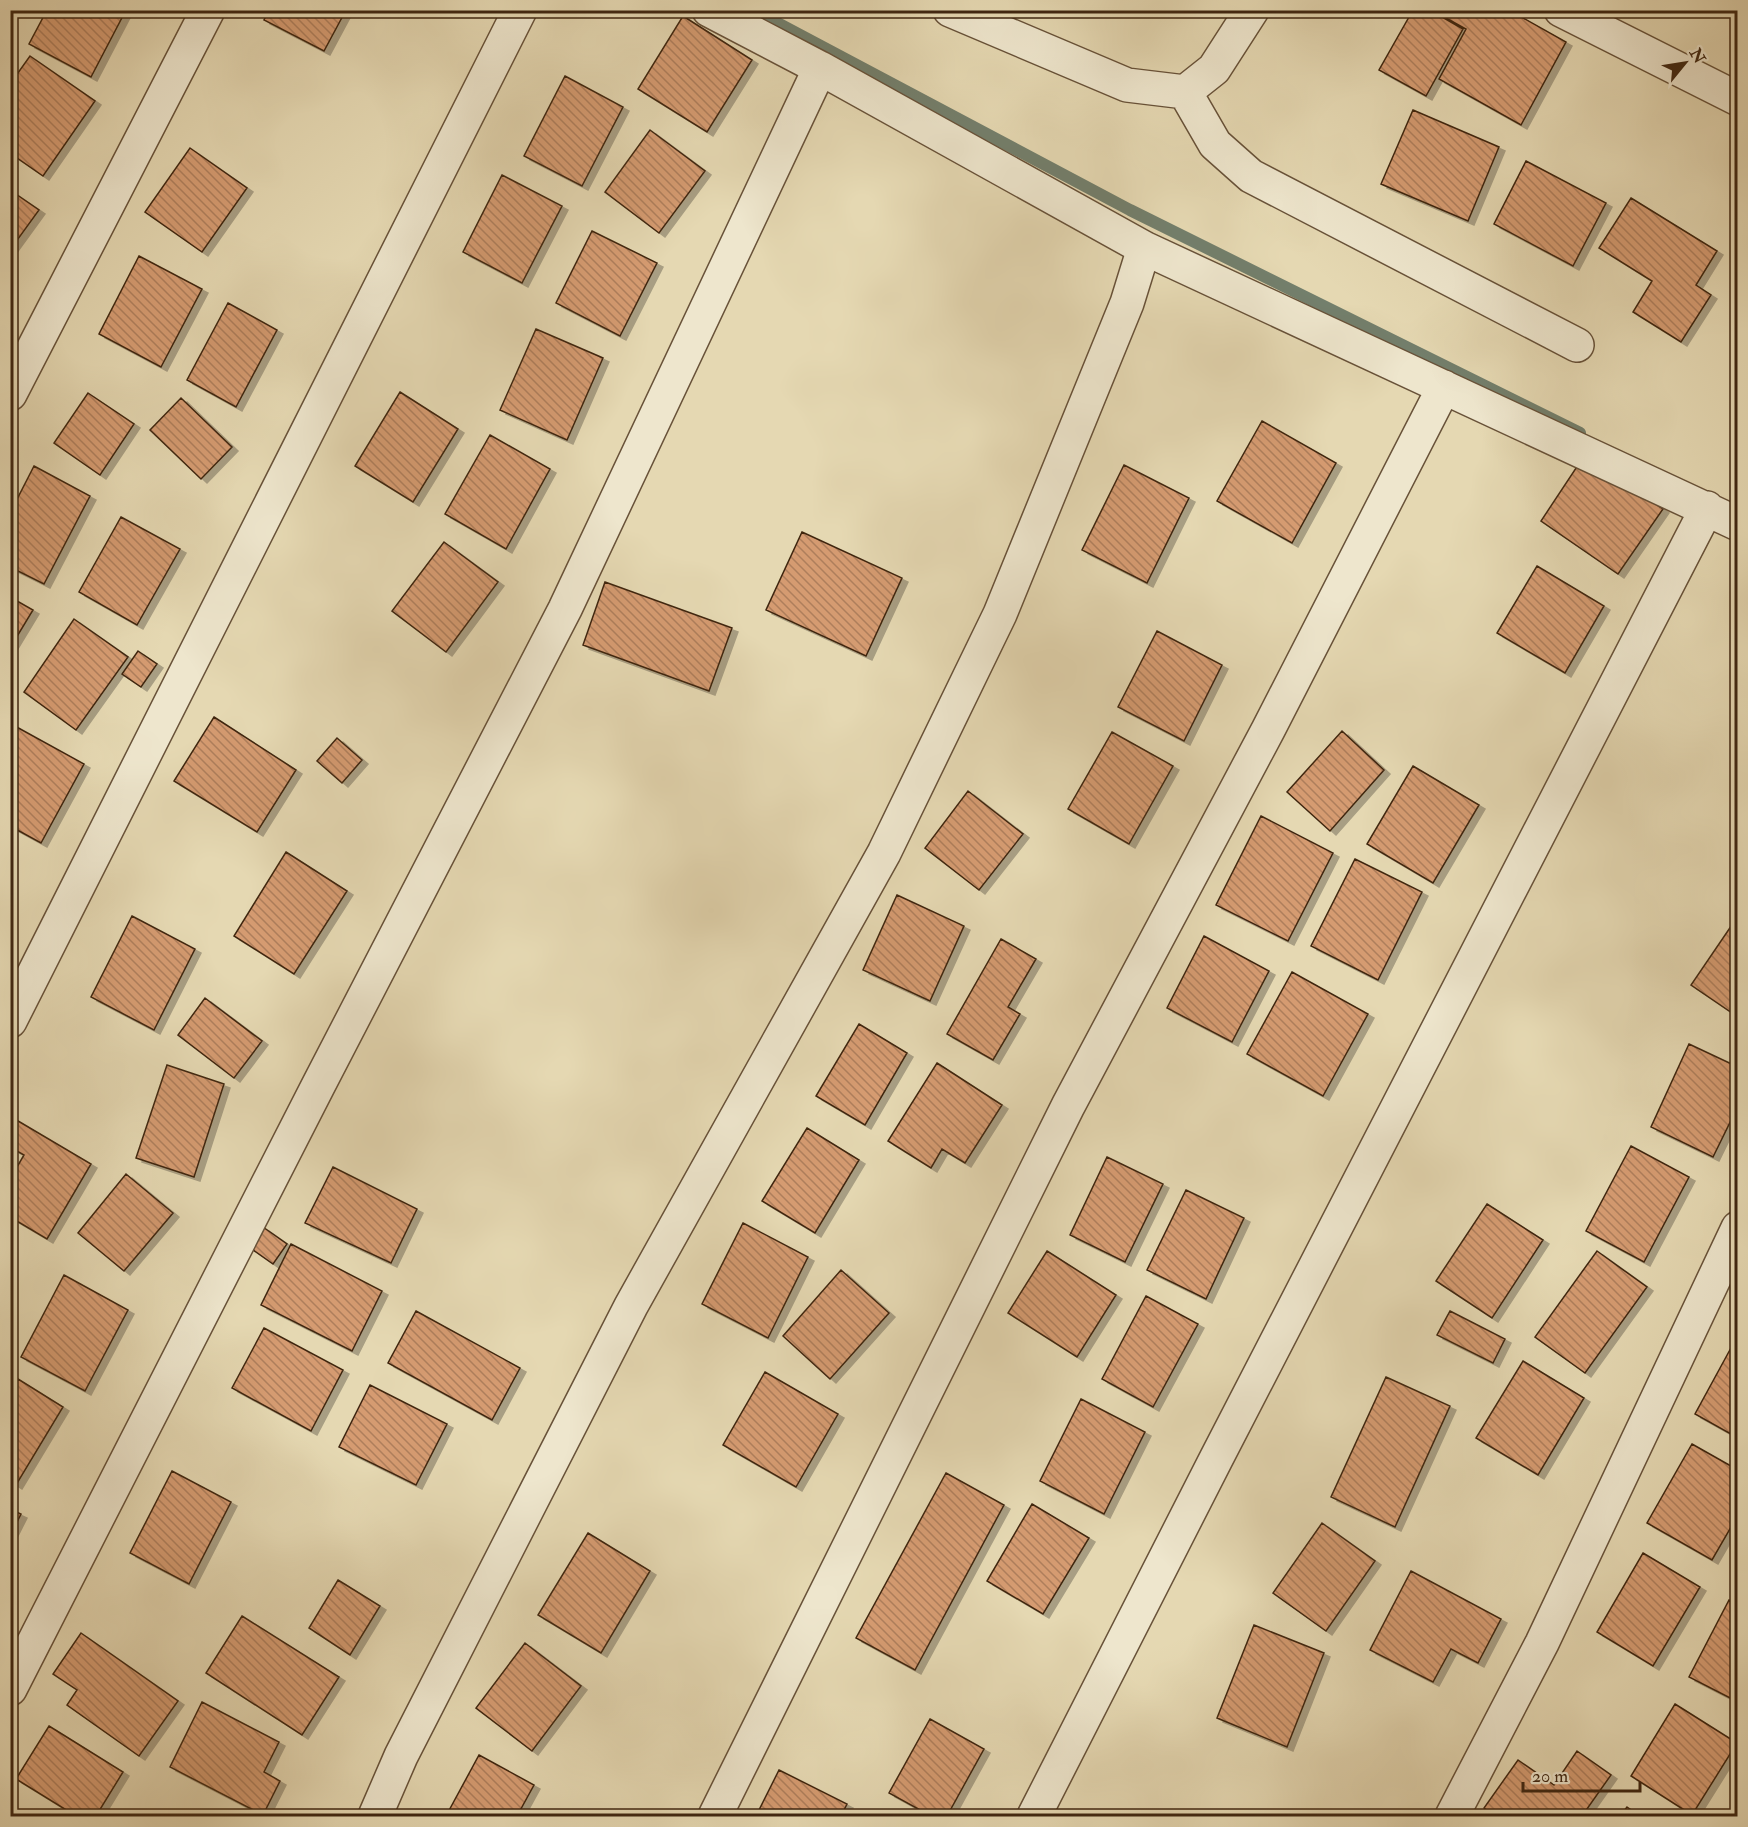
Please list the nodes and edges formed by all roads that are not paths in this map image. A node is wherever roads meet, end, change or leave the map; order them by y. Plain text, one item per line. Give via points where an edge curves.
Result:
1 (208, 10) edge
2 (520, 10) edge
3 (709, 10) edge
4 (950, 10) edge
5 (1252, 10) edge
6 (1561, 10) edge
7 (820, 68) junction
8 (1185, 92) junction
9 (1737, 99) edge
10 (1144, 248) junction
11 (1577, 345) dead end
12 (1444, 387) junction
13 (10, 394) edge
14 (1707, 508) junction
15 (1737, 524) edge
16 (10, 1021) edge
17 (1737, 1228) edge
18 (10, 1689) edge
19 (375, 1816) edge
20 (715, 1816) edge
21 (1034, 1816) edge
22 (1452, 1816) edge

1 - 13 street
2 - 16 street
3 - 7 street
4 - 8 street via 1127,86
5 - 8 street via 1214,69
6 - 9 street
7 - 10 street
7 - 18 street via 565,609
8 - 11 street via 1215,144 1251,176
10 - 12 street
10 - 19 street via 1127,303 1000,614 884,853 631,1306 401,1756
12 - 14 street
12 - 20 street via 1068,1106
14 - 15 street
14 - 21 street
17 - 22 street via 1542,1643

